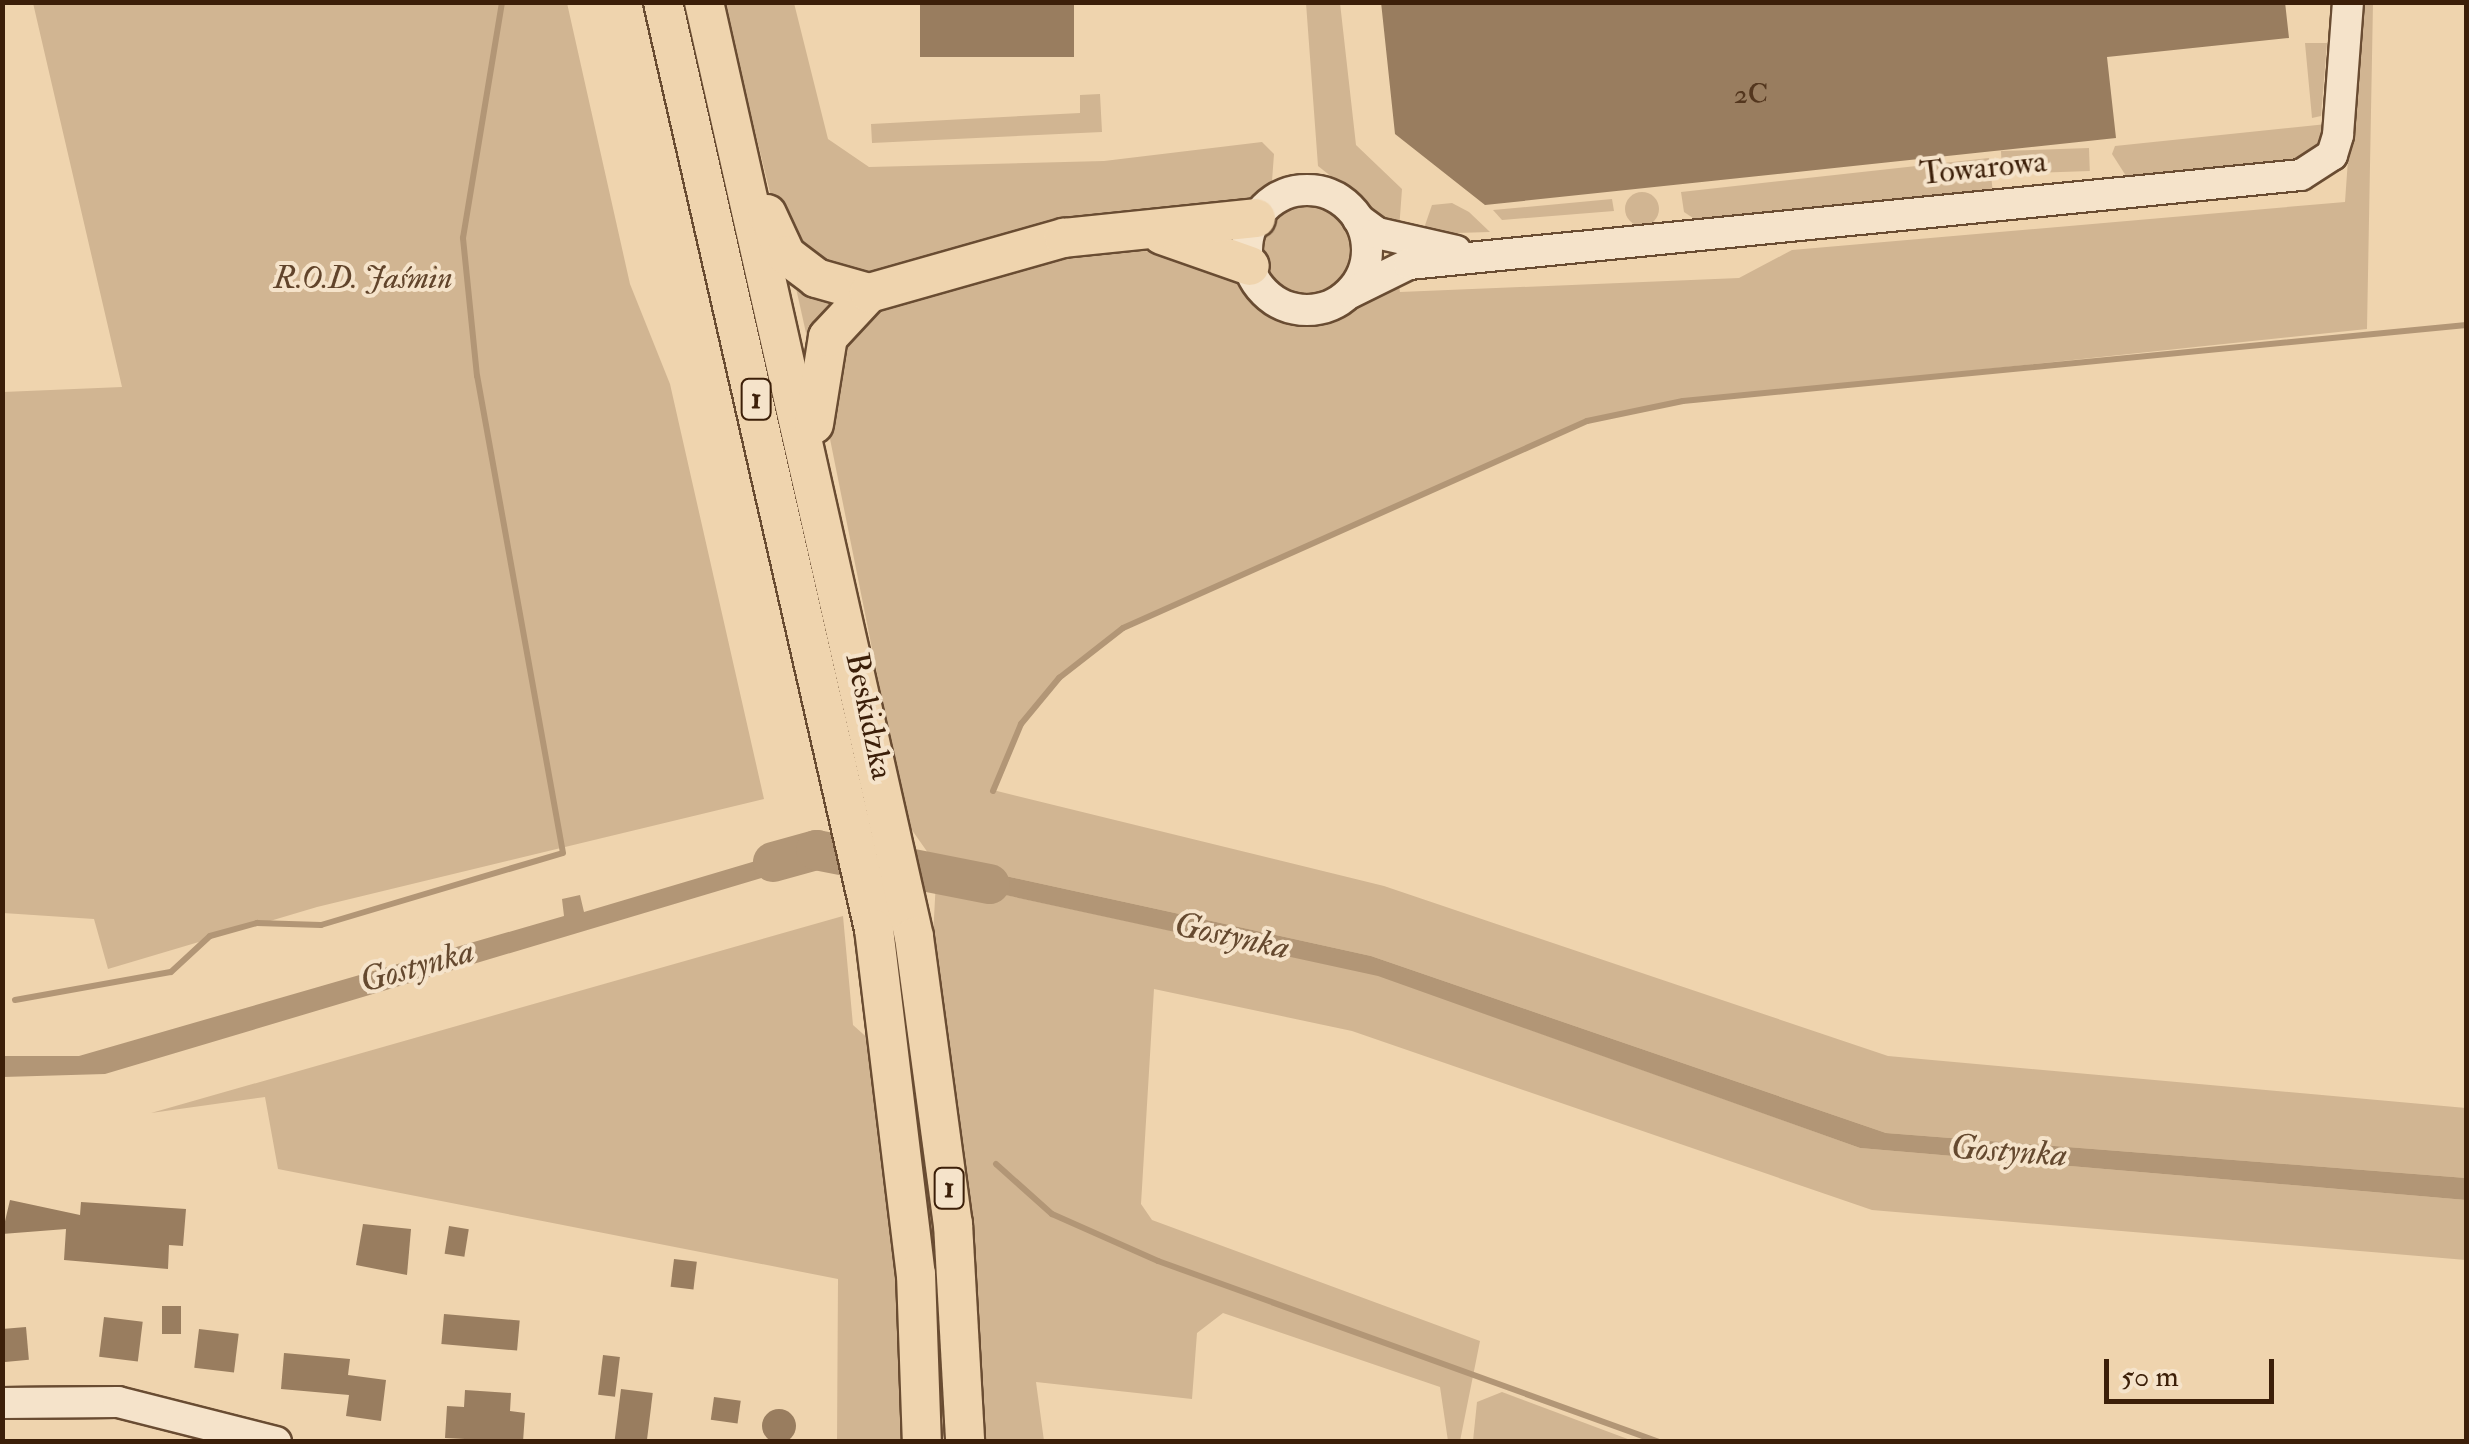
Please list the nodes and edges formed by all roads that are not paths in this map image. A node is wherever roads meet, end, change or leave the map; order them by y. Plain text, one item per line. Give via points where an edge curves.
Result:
1 (664, 2) edge
2 (704, 2) edge
3 (2348, 2) edge
4 (741, 165) junction
5 (1256, 218) junction
6 (1358, 219) junction
7 (1146, 230) junction
8 (1484, 257) junction
9 (1250, 266) junction
10 (868, 293) junction
11 (1350, 293) junction
12 (814, 471) junction
13 (2, 1403) edge
14 (276, 1442) edge
15 (922, 1442) edge
16 (966, 1442) edge

1 - 15 main road, Beskidzka / 1 via 874,929 916,1274
2 - 4 main road, Beskidzka / 1
3 - 8 street, Towarowa via 2338,136 2332,155 2300,176
4 - 10 main road via 786,254 816,278
4 - 12 main road, Beskidzka / 1
5 - 6 street via 1272,202 1309,190
5 - 7 main road
5 - 9 street
6 - 8 street, Towarowa via 1377,233
6 - 11 street via 1367,258
7 - 9 main road
7 - 10 main road via 1038,244
8 - 11 street, Towarowa via 1401,266
9 - 11 street via 1263,293 1295,309
10 - 12 main road via 828,337 819,361
12 - 16 main road, Beskidzka / 1 via 914,937 953,1224
13 - 14 street via 118,1402

